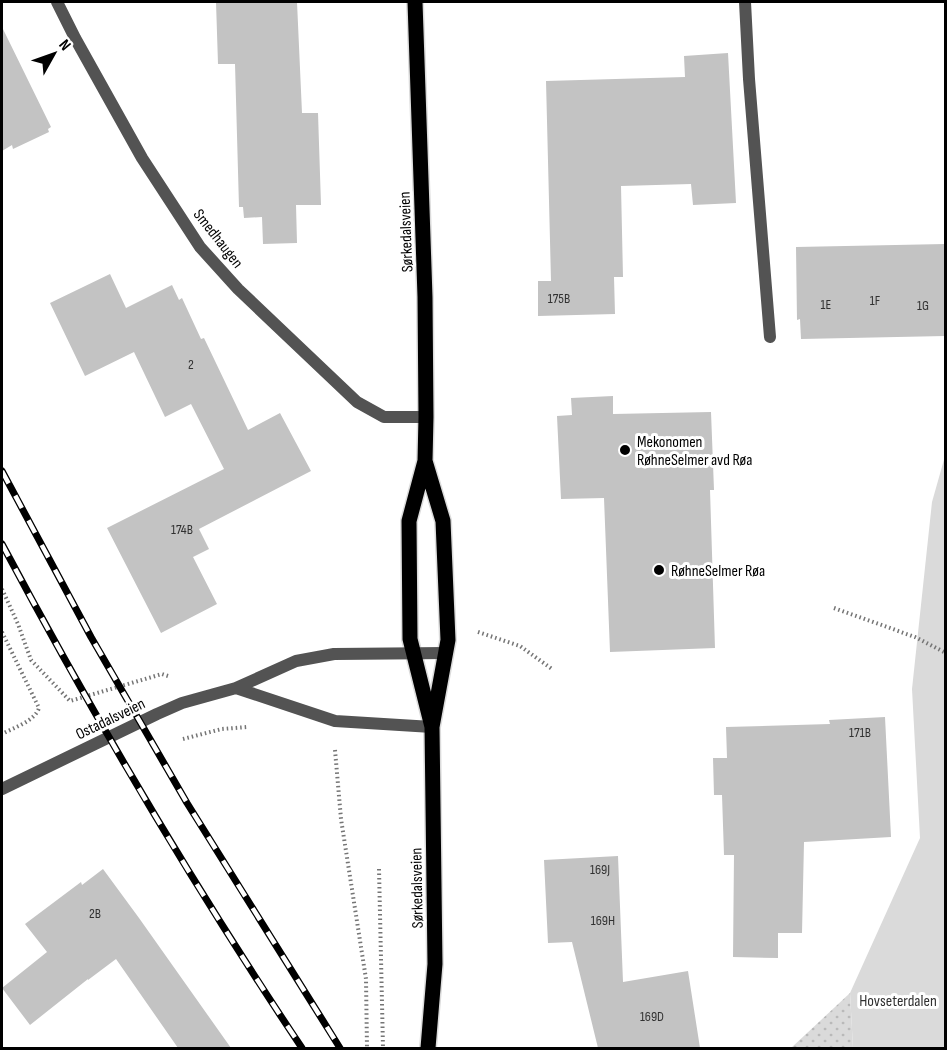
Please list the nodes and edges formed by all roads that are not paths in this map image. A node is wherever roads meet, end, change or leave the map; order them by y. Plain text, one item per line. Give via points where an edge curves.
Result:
1 (57, 2) edge
2 (415, 2) edge
3 (745, 2) edge
4 (770, 338) dead end
5 (426, 417) junction
6 (425, 461) junction
7 (446, 653) junction
8 (414, 654) junction
9 (236, 688) junction
10 (432, 727) junction
11 (2, 789) edge
12 (428, 1048) edge

1 - 5 street, Smedhaugen via 142,158 201,247 231,281 357,402 384,417
2 - 5 main road, Sørkedalsveien
3 - 4 street
5 - 6 main road, Sørkedalsveien
6 - 7 main road, Sørkedalsveien via 442,521
6 - 8 main road, Sørkedalsveien via 410,521 410,639
7 - 8 street, Ostadalsveien
7 - 10 main road, Sørkedalsveien
8 - 9 street, Ostadalsveien via 334,654 296,660
8 - 10 main road, Sørkedalsveien
9 - 10 street via 334,721
9 - 11 street, Ostadalsveien via 158,714
10 - 12 main road, Sørkedalsveien via 435,964

